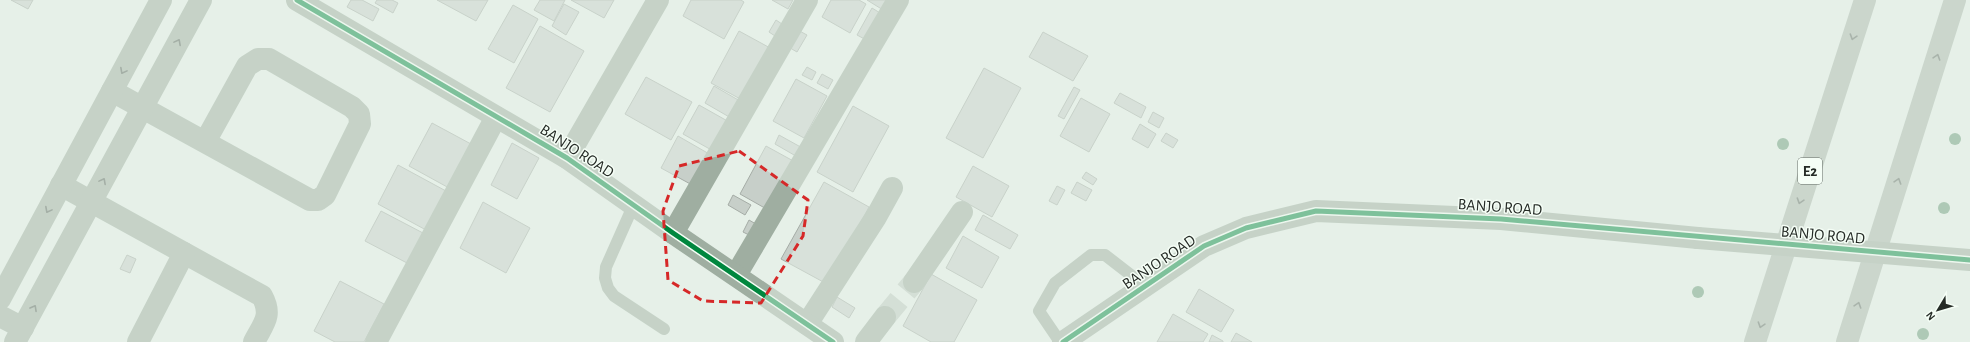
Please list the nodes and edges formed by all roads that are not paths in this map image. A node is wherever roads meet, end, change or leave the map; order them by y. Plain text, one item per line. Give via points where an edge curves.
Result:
1 (161, 0) edge
2 (201, 0) edge
3 (297, 0) edge
4 (658, 0) edge
5 (807, 0) edge
6 (898, 0) edge
7 (1864, 0) edge
8 (1955, 0) edge
9 (133, 52) junction
10 (163, 70) junction
11 (112, 91) junction
12 (142, 108) junction
13 (496, 117) junction
14 (205, 142) junction
15 (567, 158) junction
16 (61, 185) junction
17 (892, 188) dead end
18 (92, 202) junction
19 (634, 204) junction
20 (962, 212) dead end
21 (673, 233) junction
22 (184, 253) junction
23 (1970, 260) edge
24 (736, 275) junction
25 (914, 282) tunnel mouth
26 (1145, 286) junction
27 (0, 298) edge
28 (0, 316) edge
29 (885, 317) tunnel mouth
30 (807, 324) junction
31 (664, 329) dead end
32 (19, 335) edge
33 (138, 342) edge
34 (254, 342) edge
35 (376, 342) edge
36 (833, 342) edge
37 (866, 342) edge
38 (1060, 342) edge
39 (1063, 342) edge
40 (1756, 342) edge
41 (1846, 342) edge

1 - 9 street
10 -> 2 street
3 - 13 street, BANJO ROAD
4 - 15 street
5 - 21 street
6 - 24 street
7 -> 40 highway, E2
41 -> 8 highway
9 - 10 street
9 -> 11 street
10 - 12 street
11 - 12 street
11 - 16 street
12 - 14 street
18 -> 12 street
13 - 15 street, BANJO ROAD
13 - 35 street
14 - 14 street via 310,200 318,200 325,196 360,124 358,114 352,107 269,60 258,59 247,66
15 - 19 street, BANJO ROAD
16 - 18 street
16 -> 27 street
17 - 30 street
18 - 22 street
32 -> 18 street
19 - 21 street, BANJO ROAD
19 - 31 lane via 606,267 605,278 614,296
20 - 25 street
21 - 24 street, BANJO ROAD
22 - 33 street
22 - 34 street via 262,296 268,313
23 - 26 street, BANJO ROAD, bridge via 1500,219 1316,210 1246,228 1204,246
24 - 30 street, BANJO ROAD
26 - 38 lane via 1106,255 1090,255 1055,283 1039,311
26 - 39 street, BANJO ROAD
28 - 32 street
29 - 37 street
30 - 36 street, BANJO ROAD

